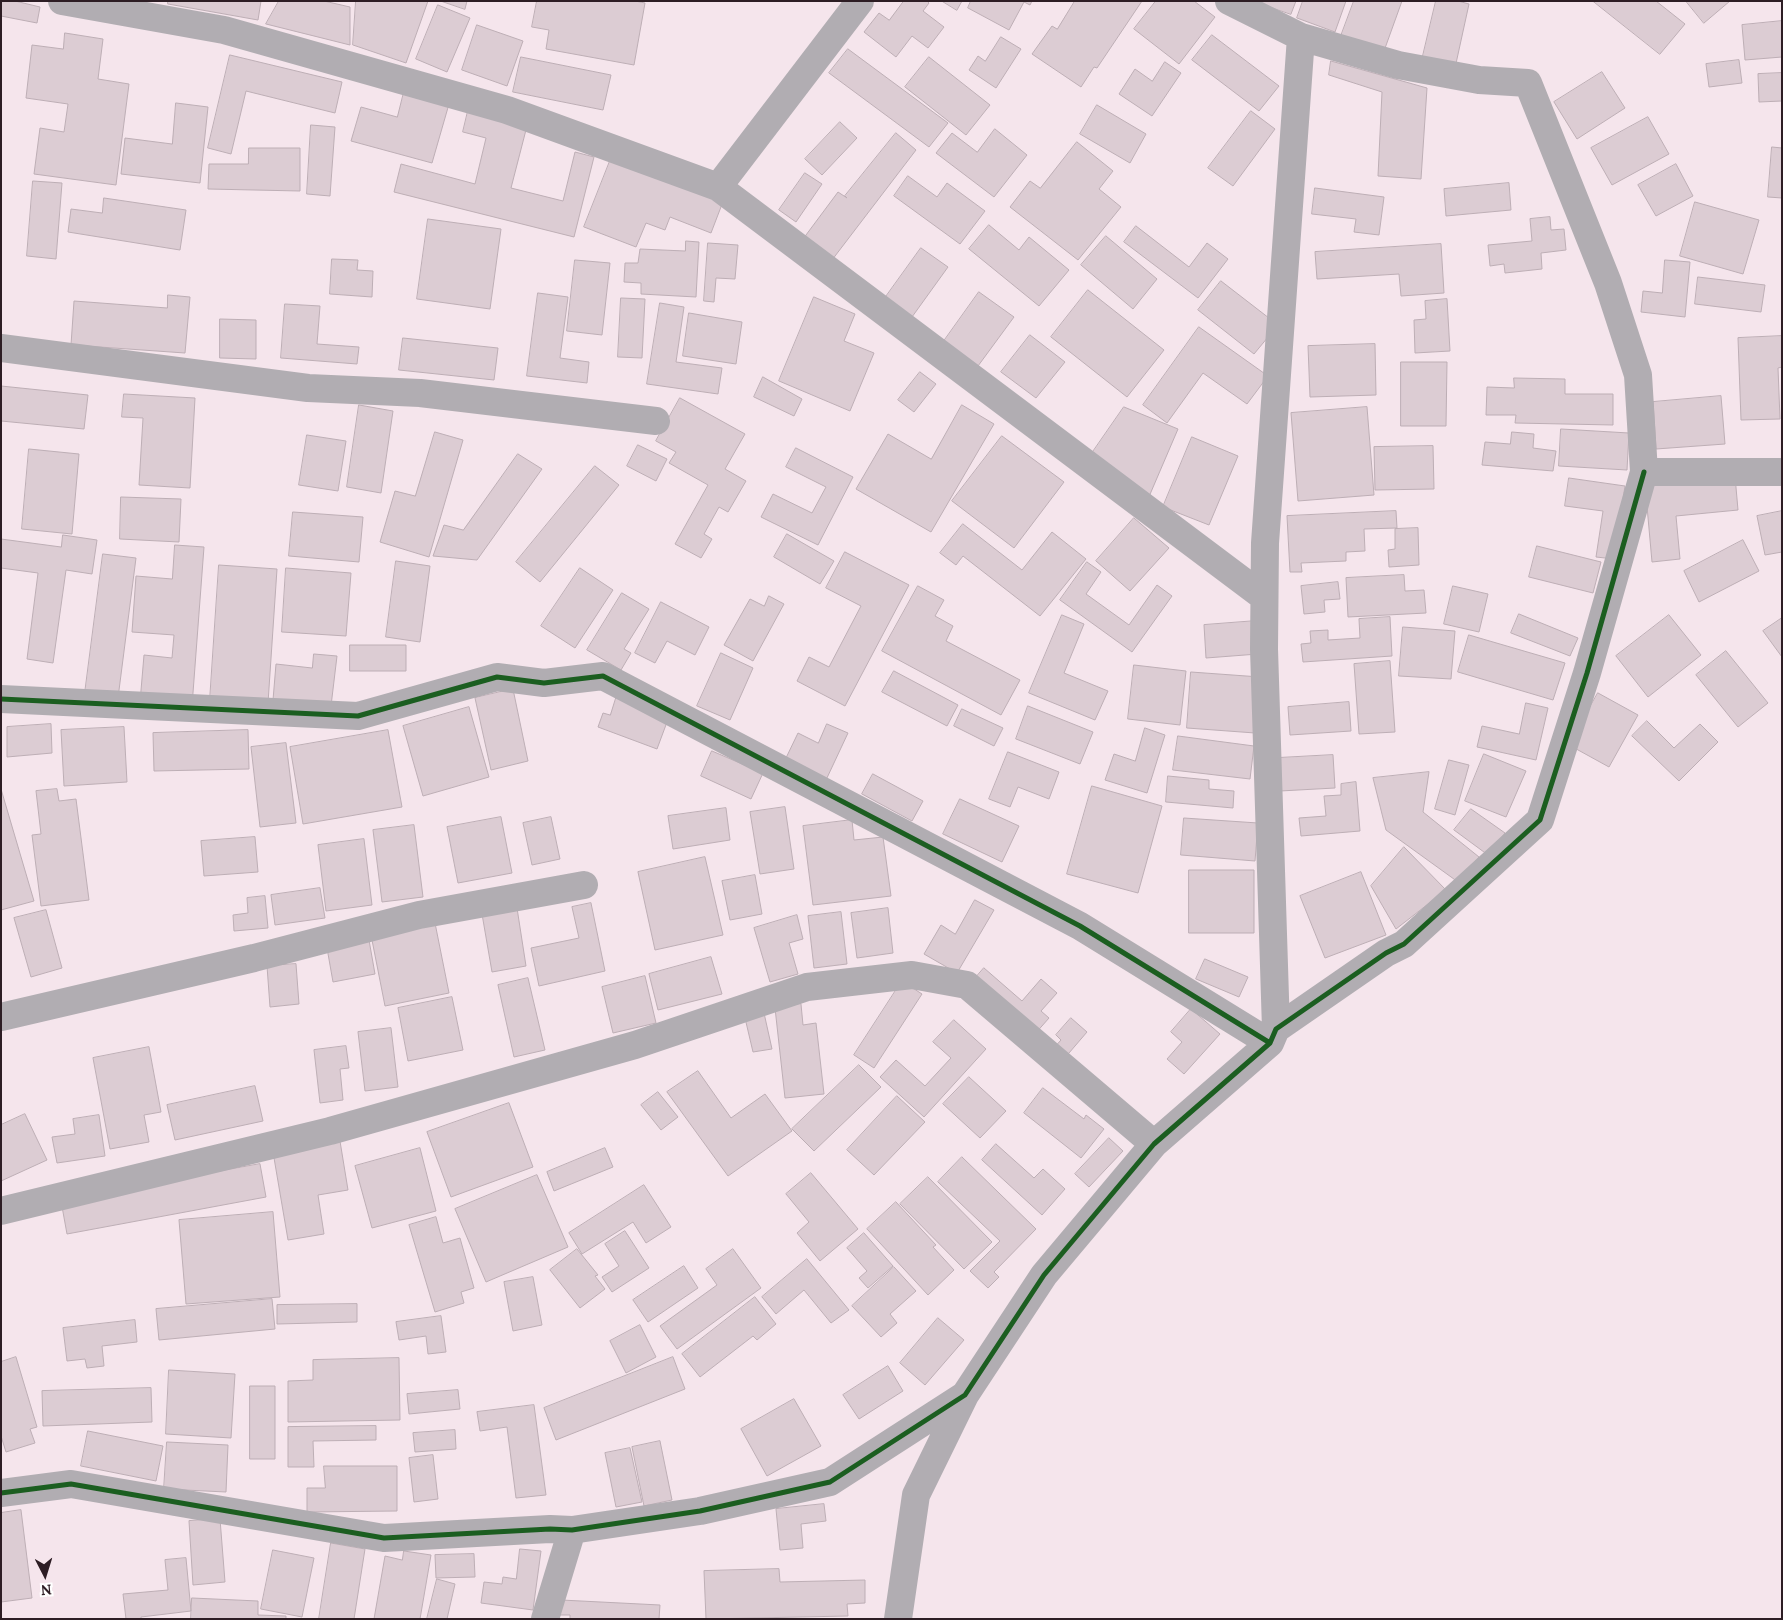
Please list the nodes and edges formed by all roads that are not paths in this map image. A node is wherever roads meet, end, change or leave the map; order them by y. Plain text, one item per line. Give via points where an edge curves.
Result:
1 (62, 1) edge
2 (860, 1) edge
3 (1229, 1) edge
4 (1301, 37) junction
5 (718, 187) junction
6 (1, 348) edge
7 (656, 421) dead end
8 (1644, 472) junction
9 (1782, 472) edge
10 (1264, 597) junction
11 (1, 699) edge
12 (584, 885) dead end
13 (1, 1016) edge
14 (1273, 1036) junction
15 (1154, 1144) junction
16 (1, 1211) edge
17 (965, 1395) junction
18 (1, 1493) edge
19 (572, 1530) junction
20 (546, 1619) edge
21 (898, 1619) edge

1 - 5 street via 224,30 488,104
2 - 5 street
3 - 4 street
4 - 8 street via 1398,65 1479,80 1528,83 1608,283 1638,375
4 - 10 street via 1265,543
5 - 10 street
6 - 7 street via 308,388 420,393
8 - 9 street
8 - 14 street via 1587,673 1540,820 1404,944 1386,953
10 - 14 street
11 - 14 street via 358,716 497,677 544,682 603,676 1080,926
12 - 13 street via 419,915 254,958
14 - 15 street
15 - 16 street via 967,985 912,974 807,987 635,1045 330,1131
15 - 17 street via 1044,1275
17 - 19 street via 830,1482 700,1511
17 - 21 street via 916,1495
18 - 19 street via 71,1484 384,1538
19 - 20 street

